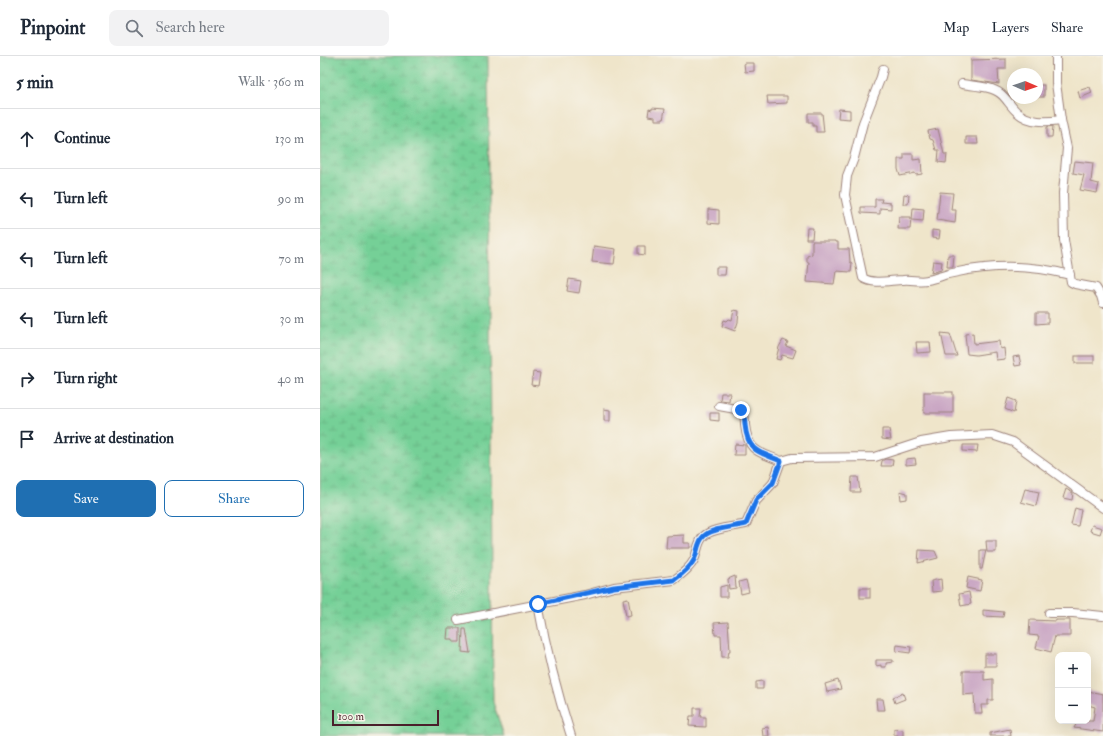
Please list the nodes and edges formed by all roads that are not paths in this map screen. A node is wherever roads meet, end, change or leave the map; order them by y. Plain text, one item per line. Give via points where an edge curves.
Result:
1 (1056, 56) edge
2 (883, 69) dead end
3 (962, 84) dead end
4 (1061, 120) junction
5 (1070, 275) junction
6 (1103, 303) edge
7 (719, 406) dead end
8 (781, 461) junction
9 (1103, 508) edge
10 (538, 604) junction
11 (1049, 613) dead end
12 (1103, 616) edge
13 (458, 620) dead end
14 (571, 736) edge

1 - 4 street via 1056,83
2 - 5 street via 847,176 845,195 863,278 887,282 926,280 947,274 1008,267 1050,270
3 - 4 street via 1000,93 1018,113 1028,119 1048,122
4 - 5 street via 1067,148 1063,193 1064,240
5 - 6 street via 1071,282 1075,284 1096,288
7 - 8 street via 741,410 754,450
8 - 9 street via 792,458 875,457 921,442 951,437 992,435 1013,442
8 - 10 street via 773,483 756,500 746,524 712,531 704,536 694,560 674,580 614,587
10 - 13 street
10 - 14 street
11 - 12 street

